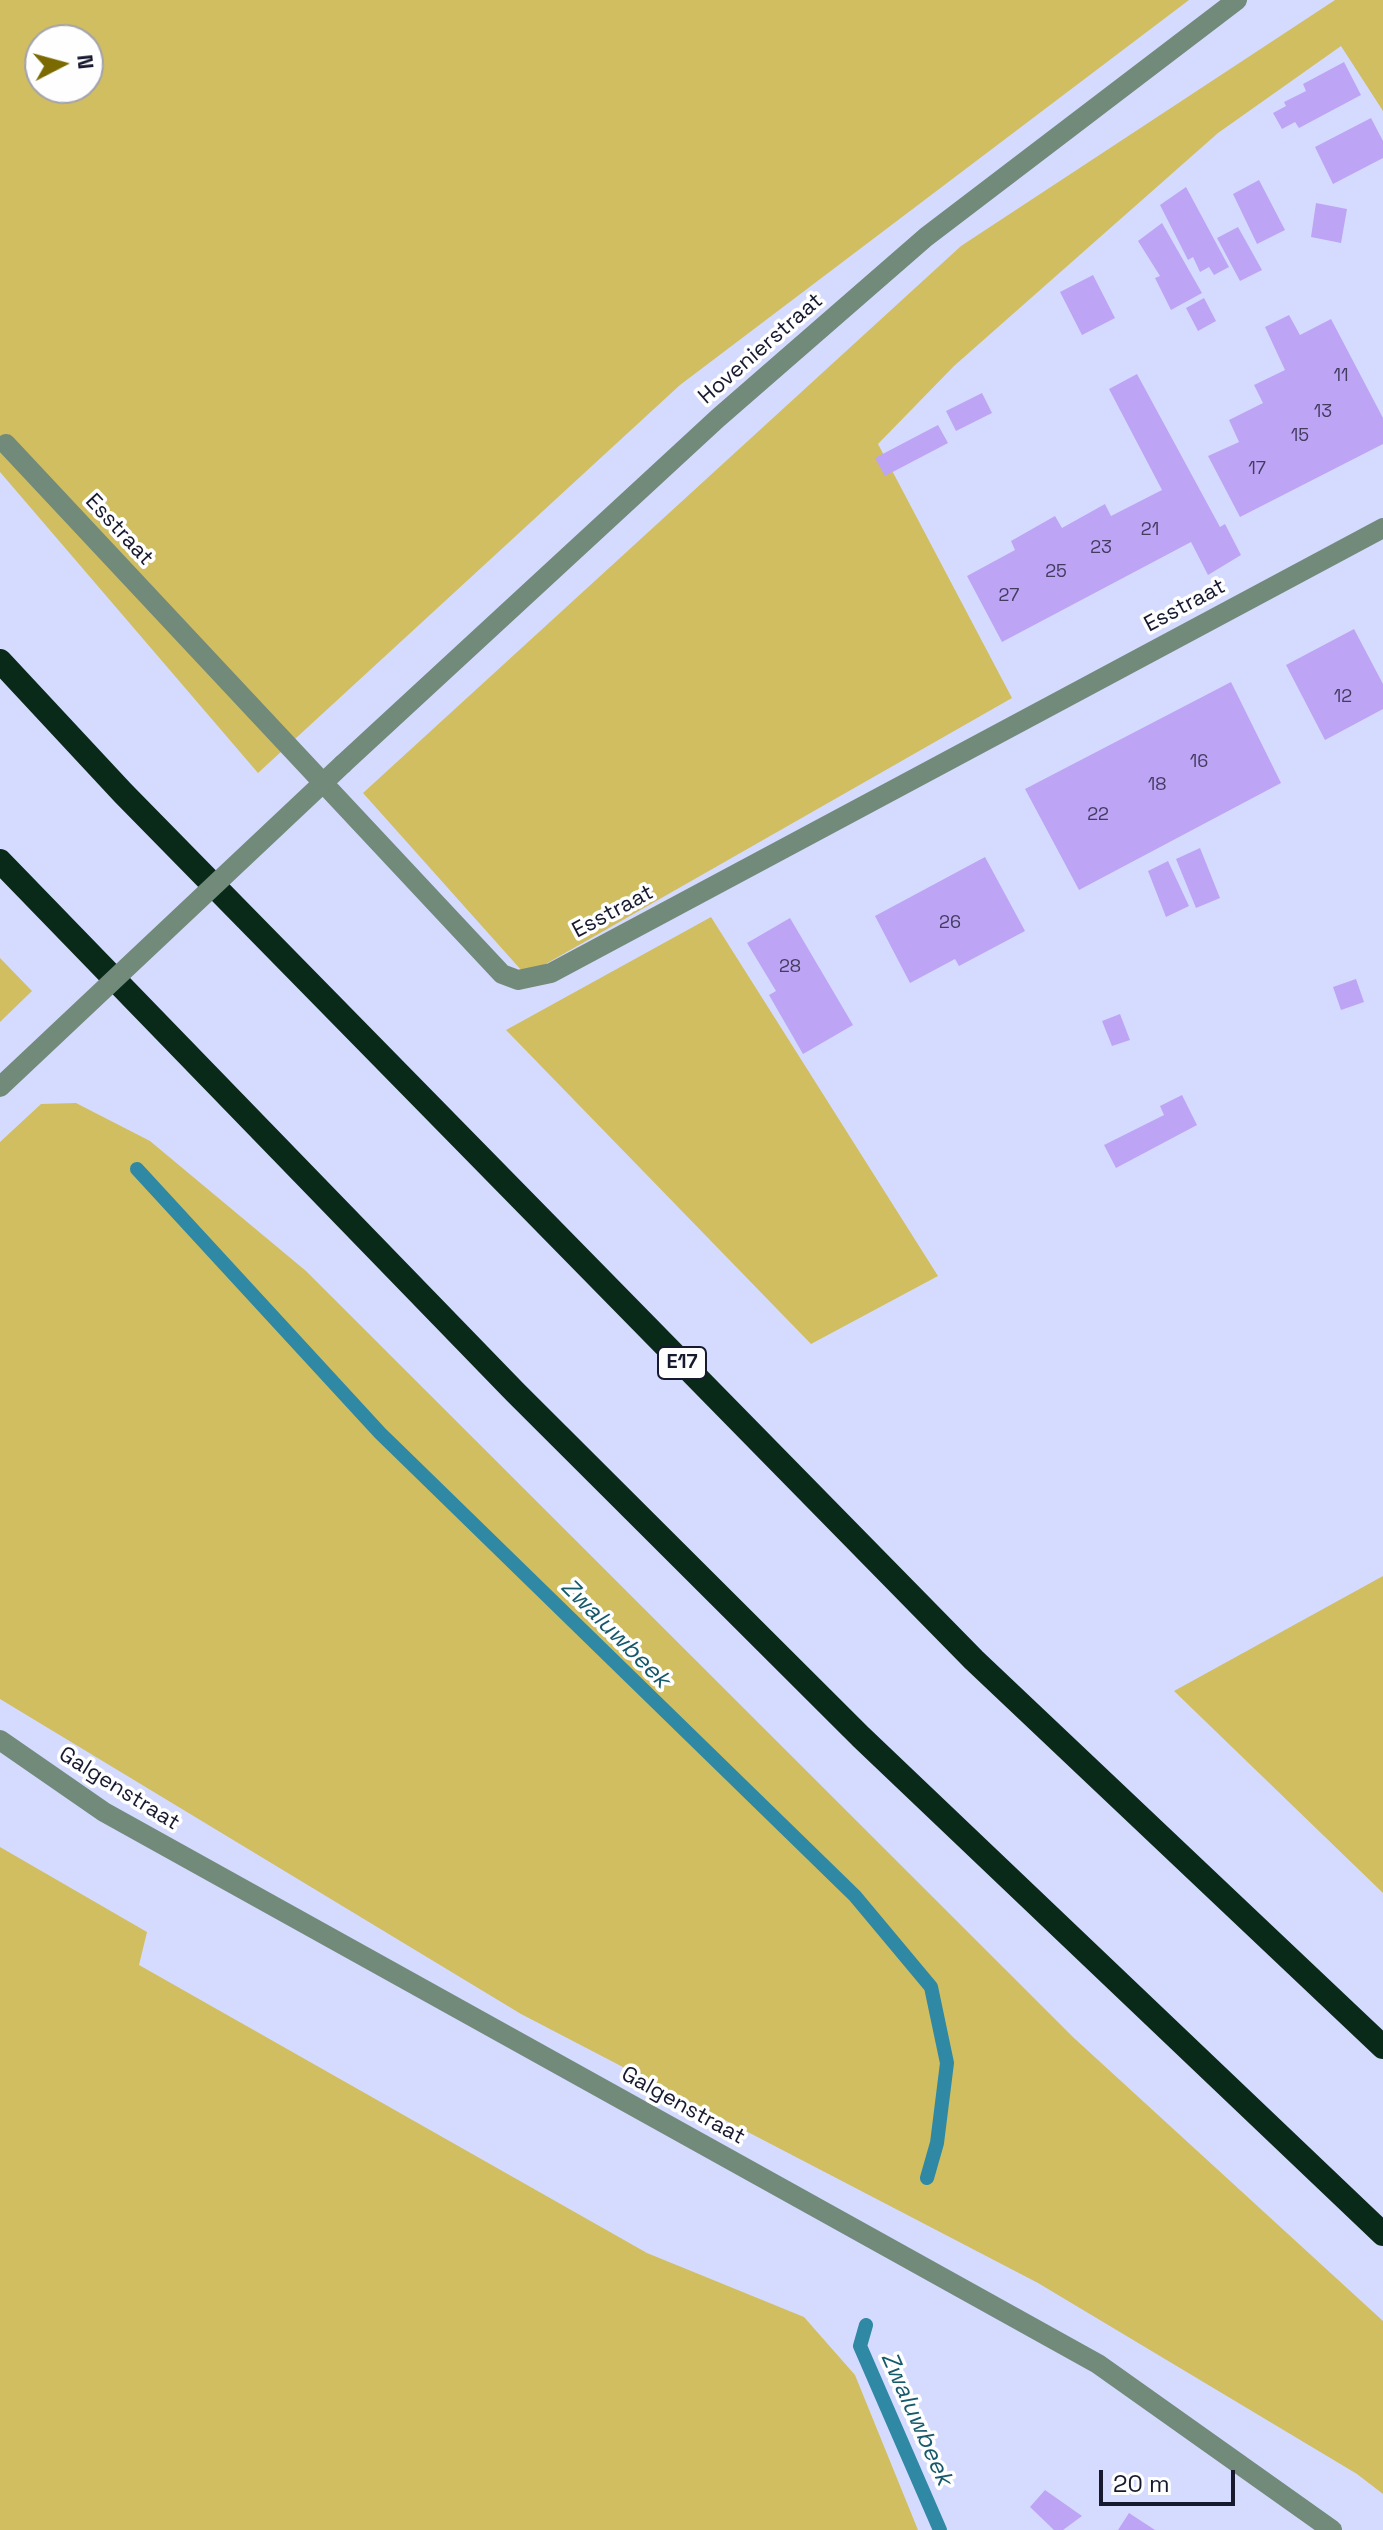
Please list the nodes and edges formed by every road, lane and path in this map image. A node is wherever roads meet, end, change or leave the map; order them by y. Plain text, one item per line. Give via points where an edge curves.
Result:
1 (1237, 0) edge
2 (6, 444) dead end
3 (1383, 528) edge
4 (0, 661) edge
5 (0, 861) edge
6 (0, 1087) edge
7 (0, 1740) edge
8 (1383, 2047) edge
9 (1383, 2234) edge
10 (1332, 2530) edge

1 - 6 street, Hovenierstraat, bridge via 926,237 718,418
2 - 3 street, Esstraat via 502,974 518,980 551,973
4 - 8 highway, E17 via 123,793 974,1660
5 - 9 highway via 515,1392 839,1715
7 - 10 street, Galgenstraat via 104,1812 1098,2364

